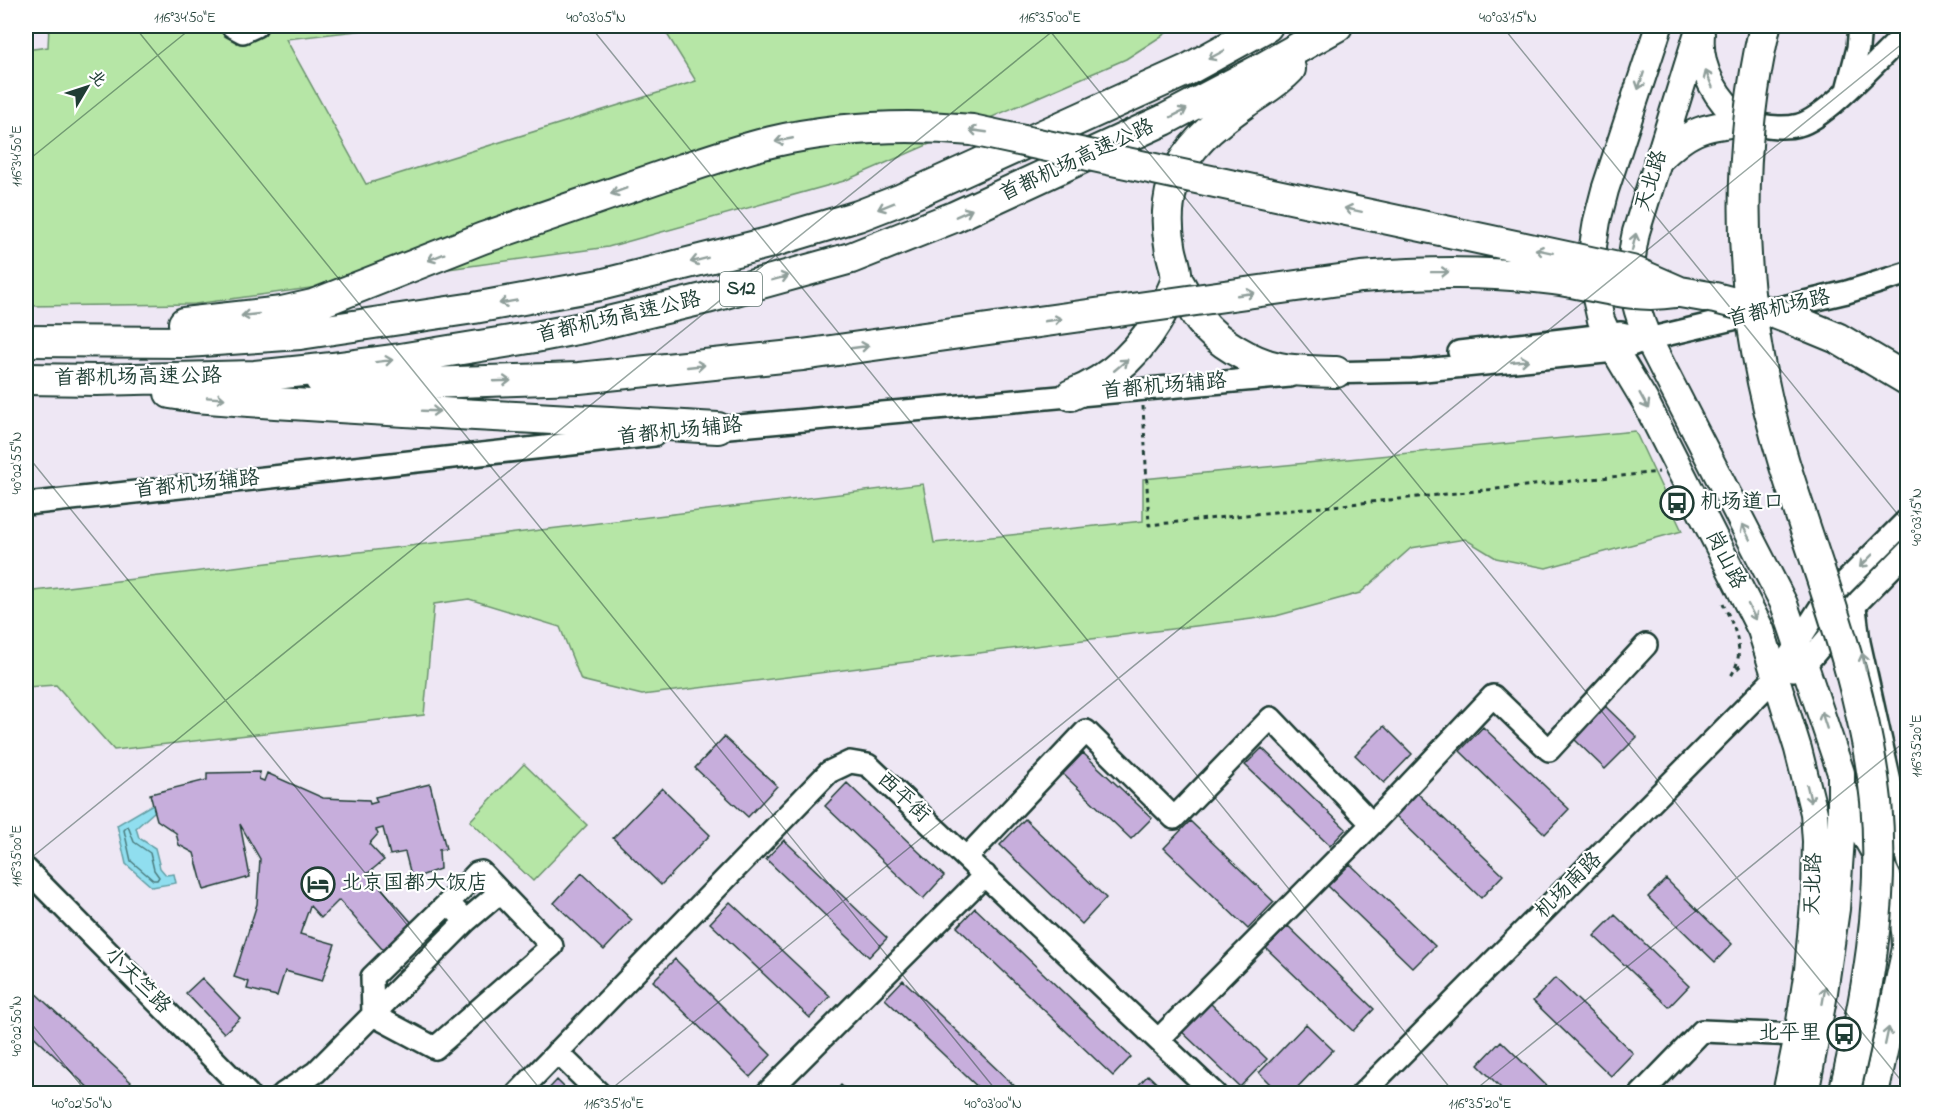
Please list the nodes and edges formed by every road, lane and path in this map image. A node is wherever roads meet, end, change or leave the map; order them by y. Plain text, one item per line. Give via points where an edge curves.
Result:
1 (232, 26) edge
2 (256, 26) edge
3 (1267, 26) edge
4 (1659, 26) edge
5 (1701, 26) edge
6 (1745, 26) edge
7 (1765, 26) edge
8 (1860, 26) edge
9 (1330, 30) edge
10 (1908, 31) edge
11 (1847, 90) junction
12 (1744, 122) junction
13 (1657, 163) junction
14 (1908, 273) edge
15 (1176, 280) junction
16 (1680, 292) junction
17 (1908, 297) edge
18 (1908, 302) edge
19 (1648, 339) junction
20 (26, 342) edge
21 (109, 343) junction
22 (1611, 343) junction
23 (1336, 372) junction
24 (255, 376) junction
25 (26, 379) edge
26 (96, 380) junction
27 (1908, 380) edge
28 (1071, 395) junction
29 (1143, 404) dead end
30 (718, 428) junction
31 (1664, 471) dead end
32 (26, 504) edge
33 (1908, 519) edge
34 (1908, 551) edge
35 (1721, 599) dead end
36 (1855, 608) junction
37 (1646, 645) dead end
38 (1801, 654) junction
39 (1743, 663) dead end
40 (1735, 670) junction
41 (1775, 678) junction
42 (1728, 679) dead end
43 (1841, 773) junction
44 (1371, 824) junction
45 (967, 857) junction
46 (1908, 863) edge
47 (26, 869) edge
48 (985, 875) junction
49 (500, 892) junction
50 (448, 903) junction
51 (466, 921) junction
52 (1907, 926) edge
53 (1905, 963) edge
54 (373, 1015) junction
55 (1798, 1035) junction
56 (1159, 1039) junction
57 (557, 1052) junction
58 (248, 1094) edge
59 (283, 1094) edge
60 (517, 1094) edge
61 (600, 1094) edge
62 (766, 1094) edge
63 (1215, 1094) edge
64 (1362, 1094) edge
65 (1641, 1094) edge
66 (1786, 1094) edge
67 (1805, 1094) edge
68 (1828, 1094) edge
69 (1844, 1094) edge
70 (1875, 1094) edge

1 - 2 street via 243,32
3 -> 21 highway, 首都机场高速公路 / S12 via 1187,70 902,199 768,243 600,285 354,327 187,342
4 -> 22 main road, 天北路 via 1605,190 1593,246 1596,298
12 -> 5 main road via 1713,89 1704,66
5 - 13 main road, 天北路
6 - 68 highway via 1734,91 1726,207 1734,315 1770,476 1836,684 1847,732 1861,836 1856,929
7 - 69 highway, bridge via 1752,93 1744,197 1745,263 1754,339 1784,461 1848,663 1866,735 1876,800 1878,900 1869,978
8 - 11 street
9 - 15 highway via 1311,43 1280,80 1213,126 1179,168 1168,202 1169,242
24 -> 9 highway, 首都机场高速公路 / S12 via 400,359 587,327 851,258 986,204 1164,120
10 - 11 street
11 - 12 street via 1831,106 1800,125 1768,127
12 - 13 main road via 1693,131
19 -> 13 main road, 天北路 via 1635,305 1631,268 1636,232
14 - 19 street, 首都机场路 via 1847,292
15 - 23 highway via 1198,319 1231,347 1276,368
28 -> 15 highway via 1102,380 1143,344
16 -> 21 highway, bridge via 1617,267 972,130 926,127 820,133 748,148 483,238 323,302 282,312 191,322
24 -> 16 highway, bridge via 365,386 579,378 802,355 1361,277 1442,272 1556,280 1643,296
16 - 27 highway, bridge via 1798,322 1837,338
17 - 18 path via 1903,299
19 - 22 street, 首都机场路 via 1628,334
38 -> 19 main road, 岗山路 via 1784,604
20 - 21 highway, 首都机场高速公路 / S12
22 - 23 street, 首都机场辅路 via 1412,358
22 -> 41 main road, 岗山路 via 1645,401 1761,630
23 - 28 street, 首都机场辅路
24 - 26 highway, 首都机场高速公路 / S12
25 - 26 highway, 首都机场高速公路 / S12
26 -> 30 highway via 202,397
28 - 30 street, 首都机场辅路
29 - 31 path via 1149,525
30 - 32 street, 首都机场辅路
33 -> 38 street via 1821,606
34 - 36 street
35 - 40 path via 1736,632 1740,658
36 - 38 street
46 -> 36 street via 1859,642
37 - 44 street via 1550,750 1493,696
38 - 41 street
43 -> 38 main road, 天北路
39 - 40 path
40 - 42 path
41 -> 55 main road, 天北路 via 1814,813 1816,874 1811,944
41 - 64 street, 机场南路
43 - 52 main road, 天北路 via 1849,807 1893,888
67 -> 43 main road, 天北路 via 1836,909
44 - 45 street via 1271,718 1173,818 1086,731
44 - 56 street
45 - 48 street, 西平街
45 - 57 street, 西平街 via 868,765 850,762 829,772
47 - 58 street, 小天竺路
48 - 56 street, 西平街
48 - 62 street
49 - 50 street via 481,872
49 - 51 street
49 - 54 street via 552,946 435,1048
50 - 51 street
50 - 54 street via 372,977
51 - 54 street
52 - 53 main road, 天北路
70 -> 53 main road, 天北路
54 - 59 street via 316,1072
55 - 65 street via 1702,1031
55 - 66 main road, 天北路
56 - 63 street, 西平街
57 - 60 street, 西平街
57 - 61 street

